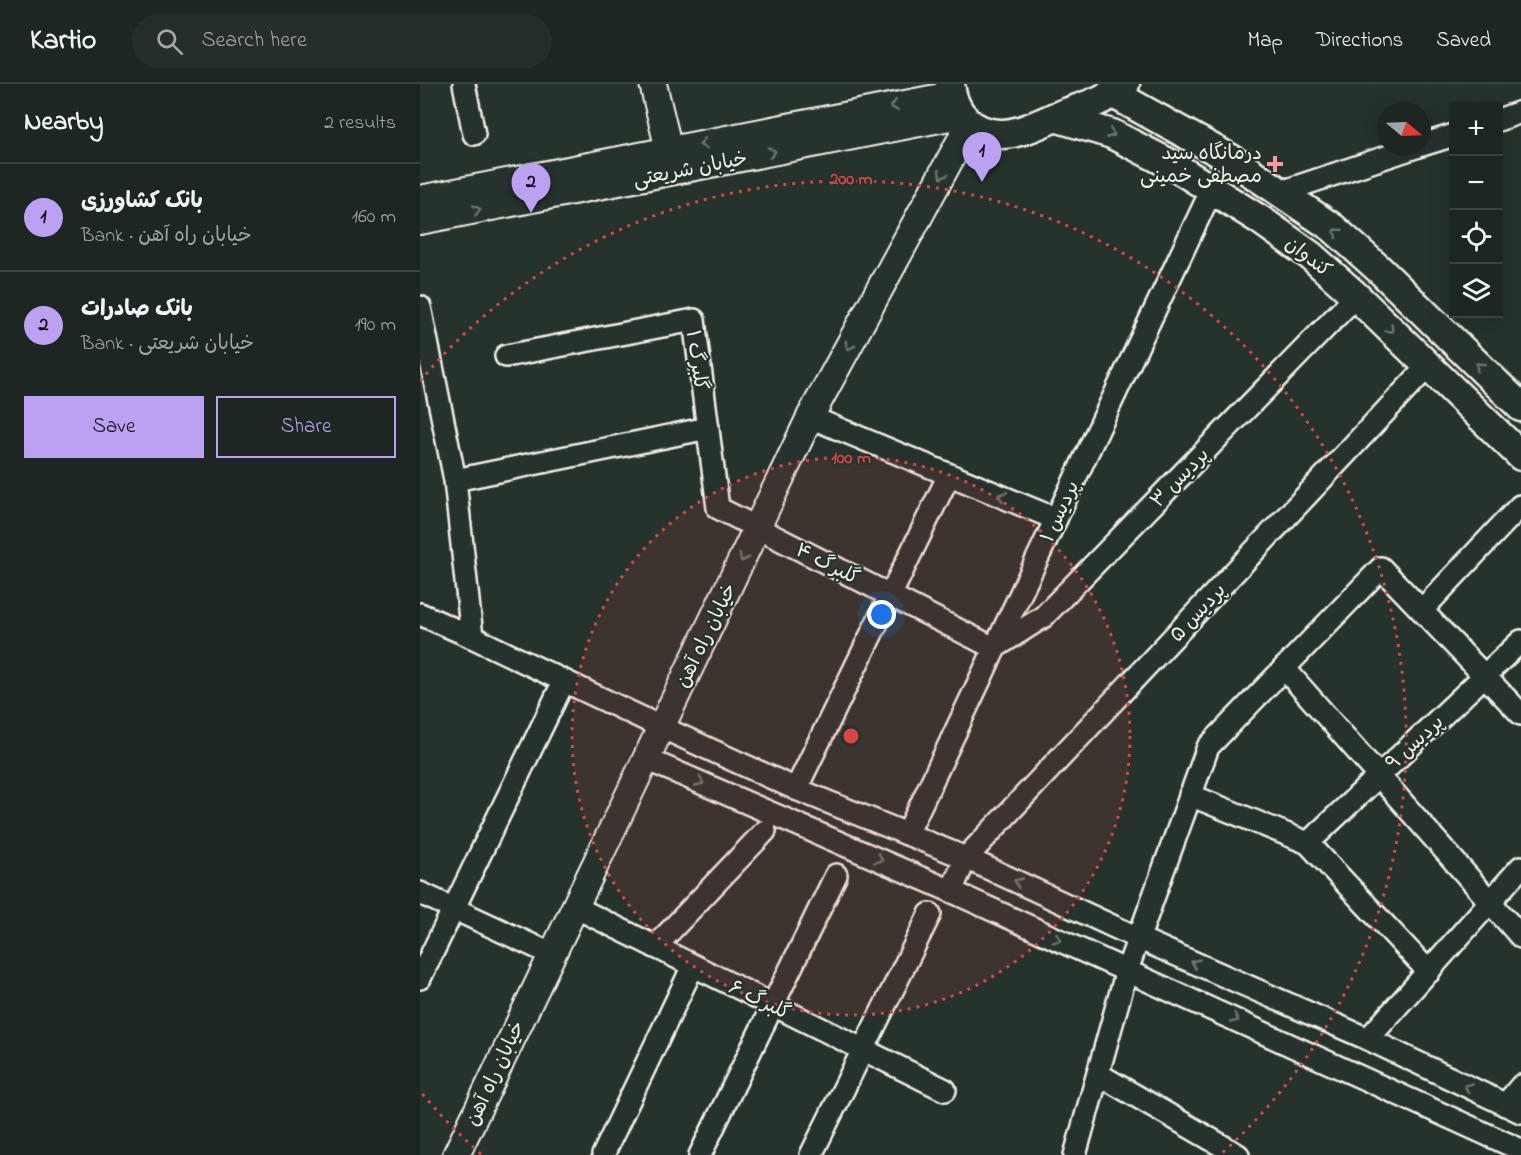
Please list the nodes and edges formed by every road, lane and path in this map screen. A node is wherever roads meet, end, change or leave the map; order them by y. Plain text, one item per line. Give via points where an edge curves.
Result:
1 (464, 84) edge
2 (653, 84) edge
3 (1121, 87) edge
4 (958, 104) edge
5 (1521, 112) edge
6 (1055, 117) junction
7 (1503, 118) edge
8 (474, 134) dead end
9 (1449, 137) edge
10 (1431, 142) edge
11 (669, 150) junction
12 (1389, 156) edge
13 (1212, 189) junction
14 (1281, 192) junction
15 (420, 199) edge
16 (420, 221) edge
17 (1356, 296) junction
18 (420, 307) edge
19 (506, 356) dead end
20 (1428, 366) junction
21 (1521, 407) edge
22 (810, 417) junction
23 (708, 428) junction
24 (1521, 456) edge
25 (950, 475) junction
26 (455, 480) junction
27 (1520, 506) edge
28 (1056, 519) junction
29 (757, 527) junction
30 (891, 596) junction
31 (1422, 610) junction
32 (420, 615) edge
33 (472, 637) junction
34 (1521, 641) edge
35 (994, 648) junction
36 (1284, 668) junction
37 (1484, 675) junction
38 (564, 681) junction
39 (1521, 714) edge
40 (661, 727) junction
41 (646, 759) junction
42 (1379, 775) junction
43 (796, 789) junction
44 (1190, 795) junction
45 (765, 831) dead end
46 (907, 834) junction
47 (1308, 843) junction
48 (966, 858) junction
49 (1521, 867) edge
50 (836, 875) dead end
51 (951, 891) junction
52 (420, 893) edge
53 (1490, 902) junction
54 (575, 907) junction
55 (453, 909) junction
56 (930, 914) dead end
57 (1521, 937) edge
58 (1138, 938) junction
59 (655, 947) junction
60 (551, 954) junction
61 (693, 966) junction
62 (1127, 970) junction
63 (1428, 972) junction
64 (420, 978) edge
65 (773, 1005) junction
66 (1368, 1040) junction
67 (863, 1050) junction
68 (1098, 1074) junction
69 (1521, 1086) edge
70 (945, 1090) dead end
71 (1513, 1108) edge
72 (1521, 1150) edge
73 (456, 1155) edge
74 (603, 1155) edge
75 (700, 1155) edge
76 (811, 1155) edge
77 (1076, 1155) edge
78 (1238, 1155) edge

1 - 8 street
2 - 11 street
3 - 6 main road
3 - 14 main road, کندوان
4 - 6 main road via 984,131 1001,134
4 -> 11 street, خیابان شریعتی
16 -> 4 street, خیابان شریعتی
4 -> 22 street, خیابان راه آهن
5 - 7 street
6 -> 13 main road, کندوان via 1112,134
9 - 10 street
11 - 15 street, خیابان شریعتی
12 - 14 street
13 - 17 main road, کندوان via 1311,256
13 - 28 street, پردیس ۱
21 -> 14 main road, کندوان via 1333,228
17 -> 20 main road, کندوان
17 - 35 street, پردیس ۳ via 1043,617
18 - 26 street
19 - 23 street, گلبرگ ۱ via 694,320
20 - 24 main road, کندوان
20 - 48 street, پردیس ۵
22 - 25 street
22 - 29 street, خیابان راه آهن
23 - 26 street
23 - 29 street, گلبرگ ۱ via 718,508
28 -> 25 street
25 - 30 street
26 - 33 street
27 - 31 street
28 - 35 street, پردیس ۱
29 - 30 street, گلبرگ ۴
29 -> 40 street, خیابان راه آهن
30 - 35 street, گلبرگ ۴
30 - 43 street
31 - 36 street via 1382,568
31 - 37 street
32 - 33 street
33 - 38 street
34 - 37 street, پردیس ۹
35 - 46 street, پردیس ۱
36 - 42 street
36 - 44 street via 1208,747
37 - 39 street
37 - 42 street, پردیس ۹
38 - 40 street
38 - 55 street
40 - 41 street, خیابان راه آهن
40 - 43 street
41 -> 51 street
41 - 54 street, خیابان راه آهن
42 - 47 street, پردیس ۹
42 - 53 street
43 - 46 street
44 - 47 street
44 - 58 street
45 - 59 street
46 - 48 street
47 - 63 street
48 - 51 street, پردیس ۵
58 -> 48 street
49 - 53 street
50 - 65 street
51 -> 62 street
52 - 55 street
53 - 57 street
53 - 63 street
54 - 59 street, گلبرگ ۶
54 - 60 street, خیابان راه آهن
55 - 60 street
55 - 64 street
56 - 67 street
58 - 62 street
66 -> 58 street
59 - 61 street, گلبرگ ۶
60 - 73 street, خیابان راه آهن
61 - 65 street, گلبرگ ۶
61 - 74 street
62 - 68 street
62 -> 72 street
63 - 66 street
65 - 67 street, گلبرگ ۶
65 - 75 street
71 -> 66 street
67 - 70 street, گلبرگ ۶
67 - 76 street
68 - 77 street
68 - 78 street
69 - 71 street

